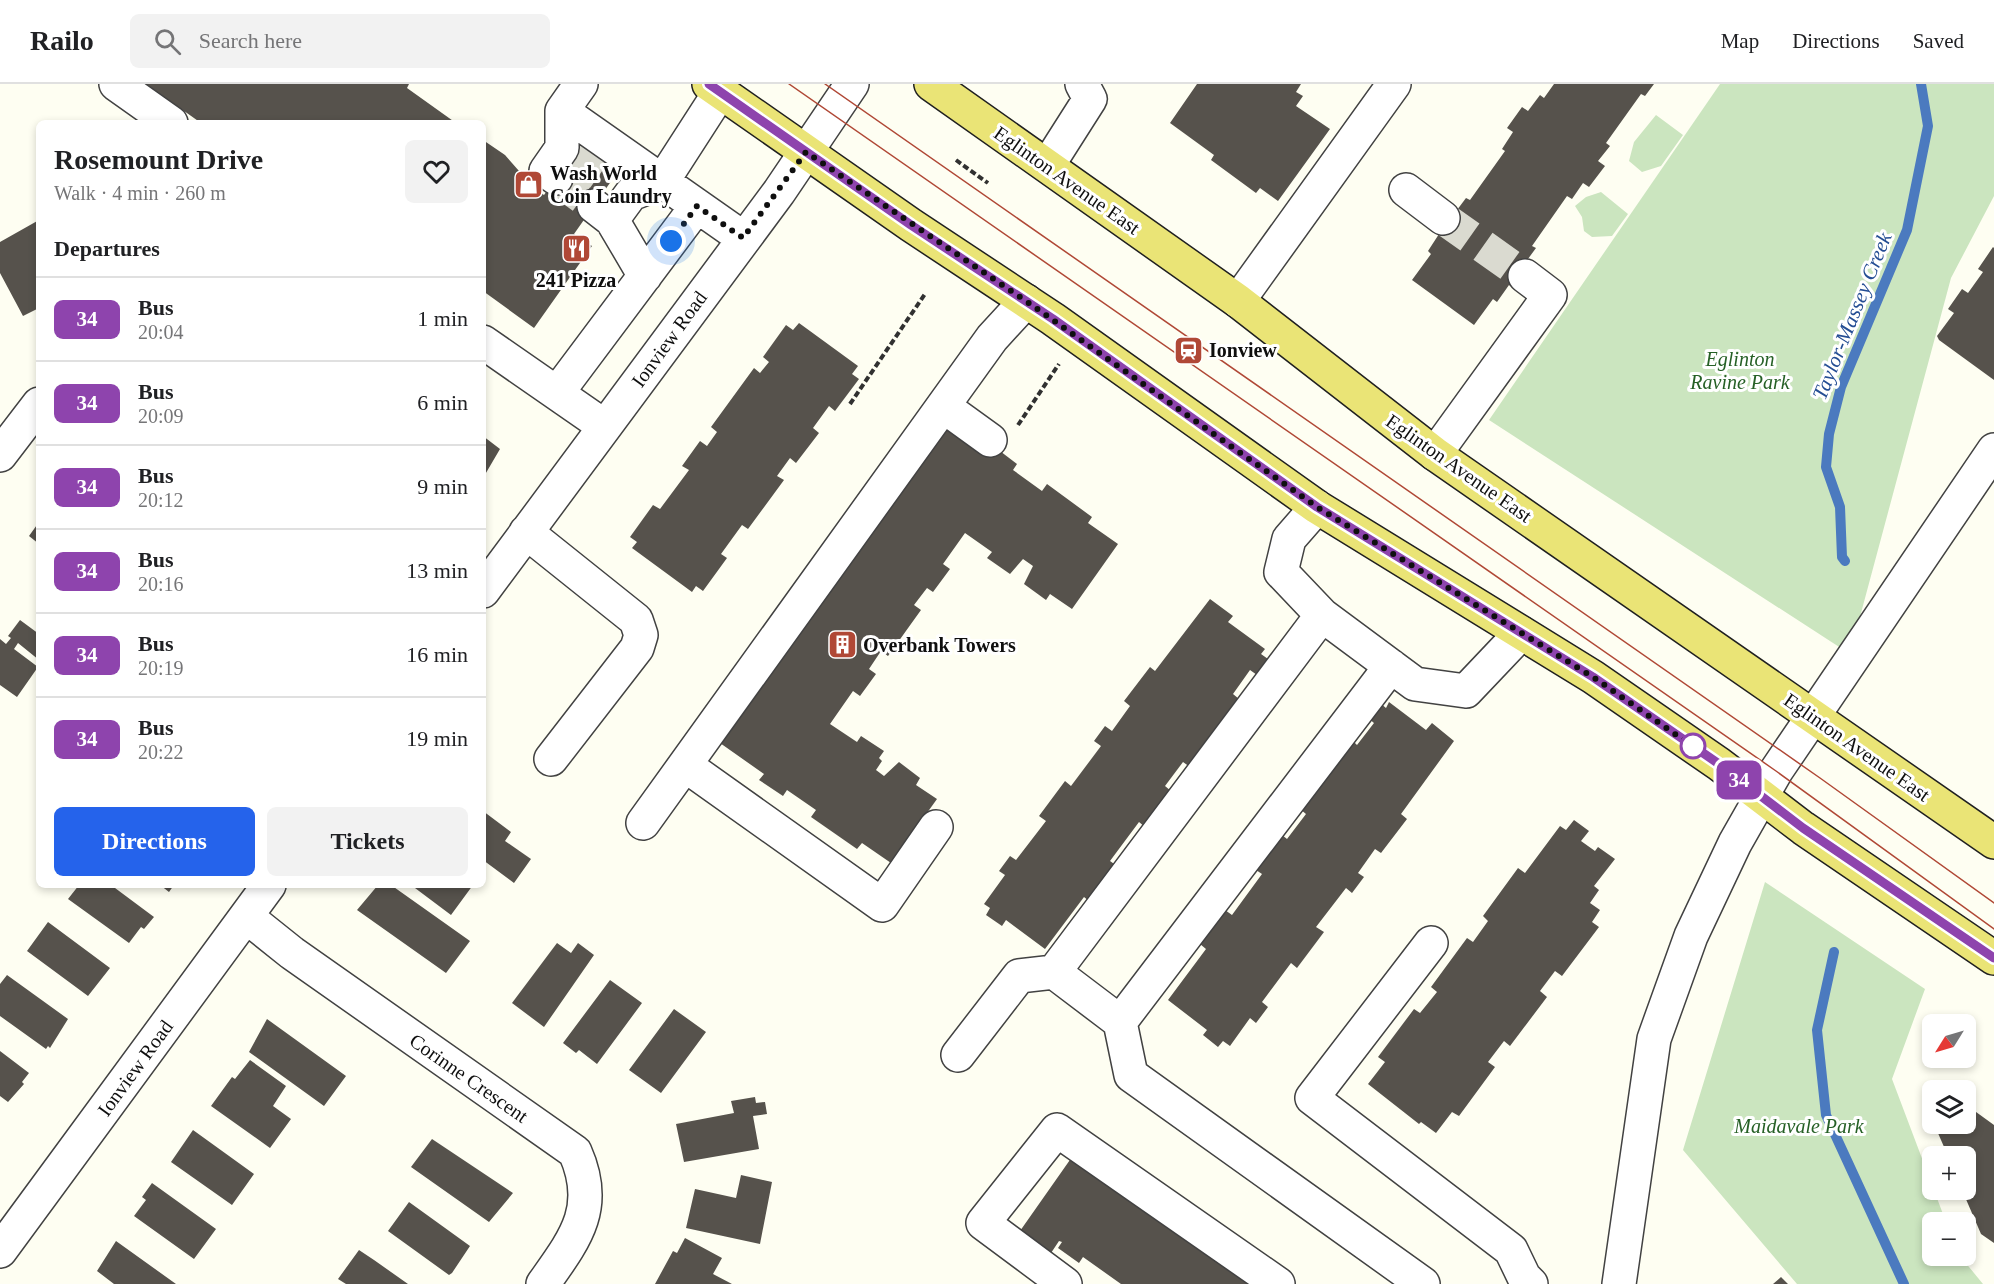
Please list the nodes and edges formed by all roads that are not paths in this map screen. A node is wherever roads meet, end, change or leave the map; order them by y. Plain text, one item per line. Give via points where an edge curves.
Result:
1 (116, 84) edge
2 (581, 84) edge
3 (852, 84) edge
4 (931, 84) edge
5 (1394, 84) edge
6 (715, 88) edge
7 (1090, 90) edge
8 (562, 111) junction
9 (167, 120) edge
10 (806, 152) junction
11 (564, 160) dead end
12 (1048, 165) junction
13 (662, 182) junction
14 (1406, 190) dead end
15 (697, 206) junction
16 (1443, 218) tunnel mouth
17 (743, 238) junction
18 (645, 276) junction
19 (1525, 276) tunnel mouth
20 (1026, 301) junction
21 (1238, 301) junction
22 (486, 344) edge
23 (557, 393) junction
24 (944, 406) junction
25 (36, 408) edge
26 (604, 426) junction
27 (1004, 433) road end
28 (1994, 450) edge
29 (1435, 454) junction
30 (0, 455) edge
31 (1317, 507) junction
32 (526, 532) junction
33 (486, 587) edge
34 (1322, 615) junction
35 (1521, 633) junction
36 (1391, 666) junction
37 (1813, 715) junction
38 (550, 759) dead end
39 (685, 765) junction
40 (1760, 796) junction
41 (643, 823) dead end
42 (936, 827) dead end
43 (1994, 842) edge
44 (267, 888) edge
45 (247, 916) junction
46 (1431, 943) dead end
47 (1994, 958) edge
48 (1054, 972) junction
49 (1120, 1022) junction
50 (958, 1055) dead end
51 (0, 1251) edge
52 (543, 1284) edge
53 (1065, 1284) edge
54 (1278, 1284) edge
55 (1423, 1284) edge
56 (1532, 1284) edge
57 (1619, 1284) edge

1 - 9 street
2 - 8 street
3 - 10 street, Ionview Road
4 - 12 main road, Eglinton Avenue East
5 - 21 street
6 - 10 main road
6 - 13 street
7 - 12 street
8 - 11 street
8 - 13 street
10 - 17 street, Ionview Road
10 - 20 main road
12 - 21 main road, Eglinton Avenue East
13 - 15 street
13 - 18 street via 612,200
14 - 16 street
15 - 17 street
15 - 18 street
17 - 26 street, Ionview Road
18 - 23 street
19 - 29 street via 1550,295
20 - 24 street via 992,338
20 - 31 main road
21 - 29 main road, Eglinton Avenue East
22 - 23 street
23 - 26 street
24 - 27 street
24 - 39 street
25 - 30 street
26 - 32 street, Ionview Road
28 - 37 street
29 - 37 main road, Eglinton Avenue East
31 - 34 street via 1289,539 1281,572
31 - 35 main road
32 - 33 street, Ionview Road
32 - 38 street via 636,620 641,635 637,648
34 - 36 street
34 - 48 street
35 - 36 street via 1466,691 1415,684
35 - 40 main road via 1602,683
36 - 49 street
37 - 40 street
37 - 43 main road, Eglinton Avenue East
39 - 41 street
39 - 42 street via 882,905
40 - 47 main road
40 - 57 street via 1691,936 1654,1039
44 - 45 street, Ionview Road
45 - 51 street, Ionview Road
45 - 52 street, Corinne Crescent via 292,953 575,1152 585,1174 588,1194 574,1236
46 - 56 street via 1312,1098 1511,1250 1524,1277
48 - 49 street
48 - 50 street via 1019,976
49 - 55 street via 1131,1076
53 - 54 street via 983,1223 1057,1130

